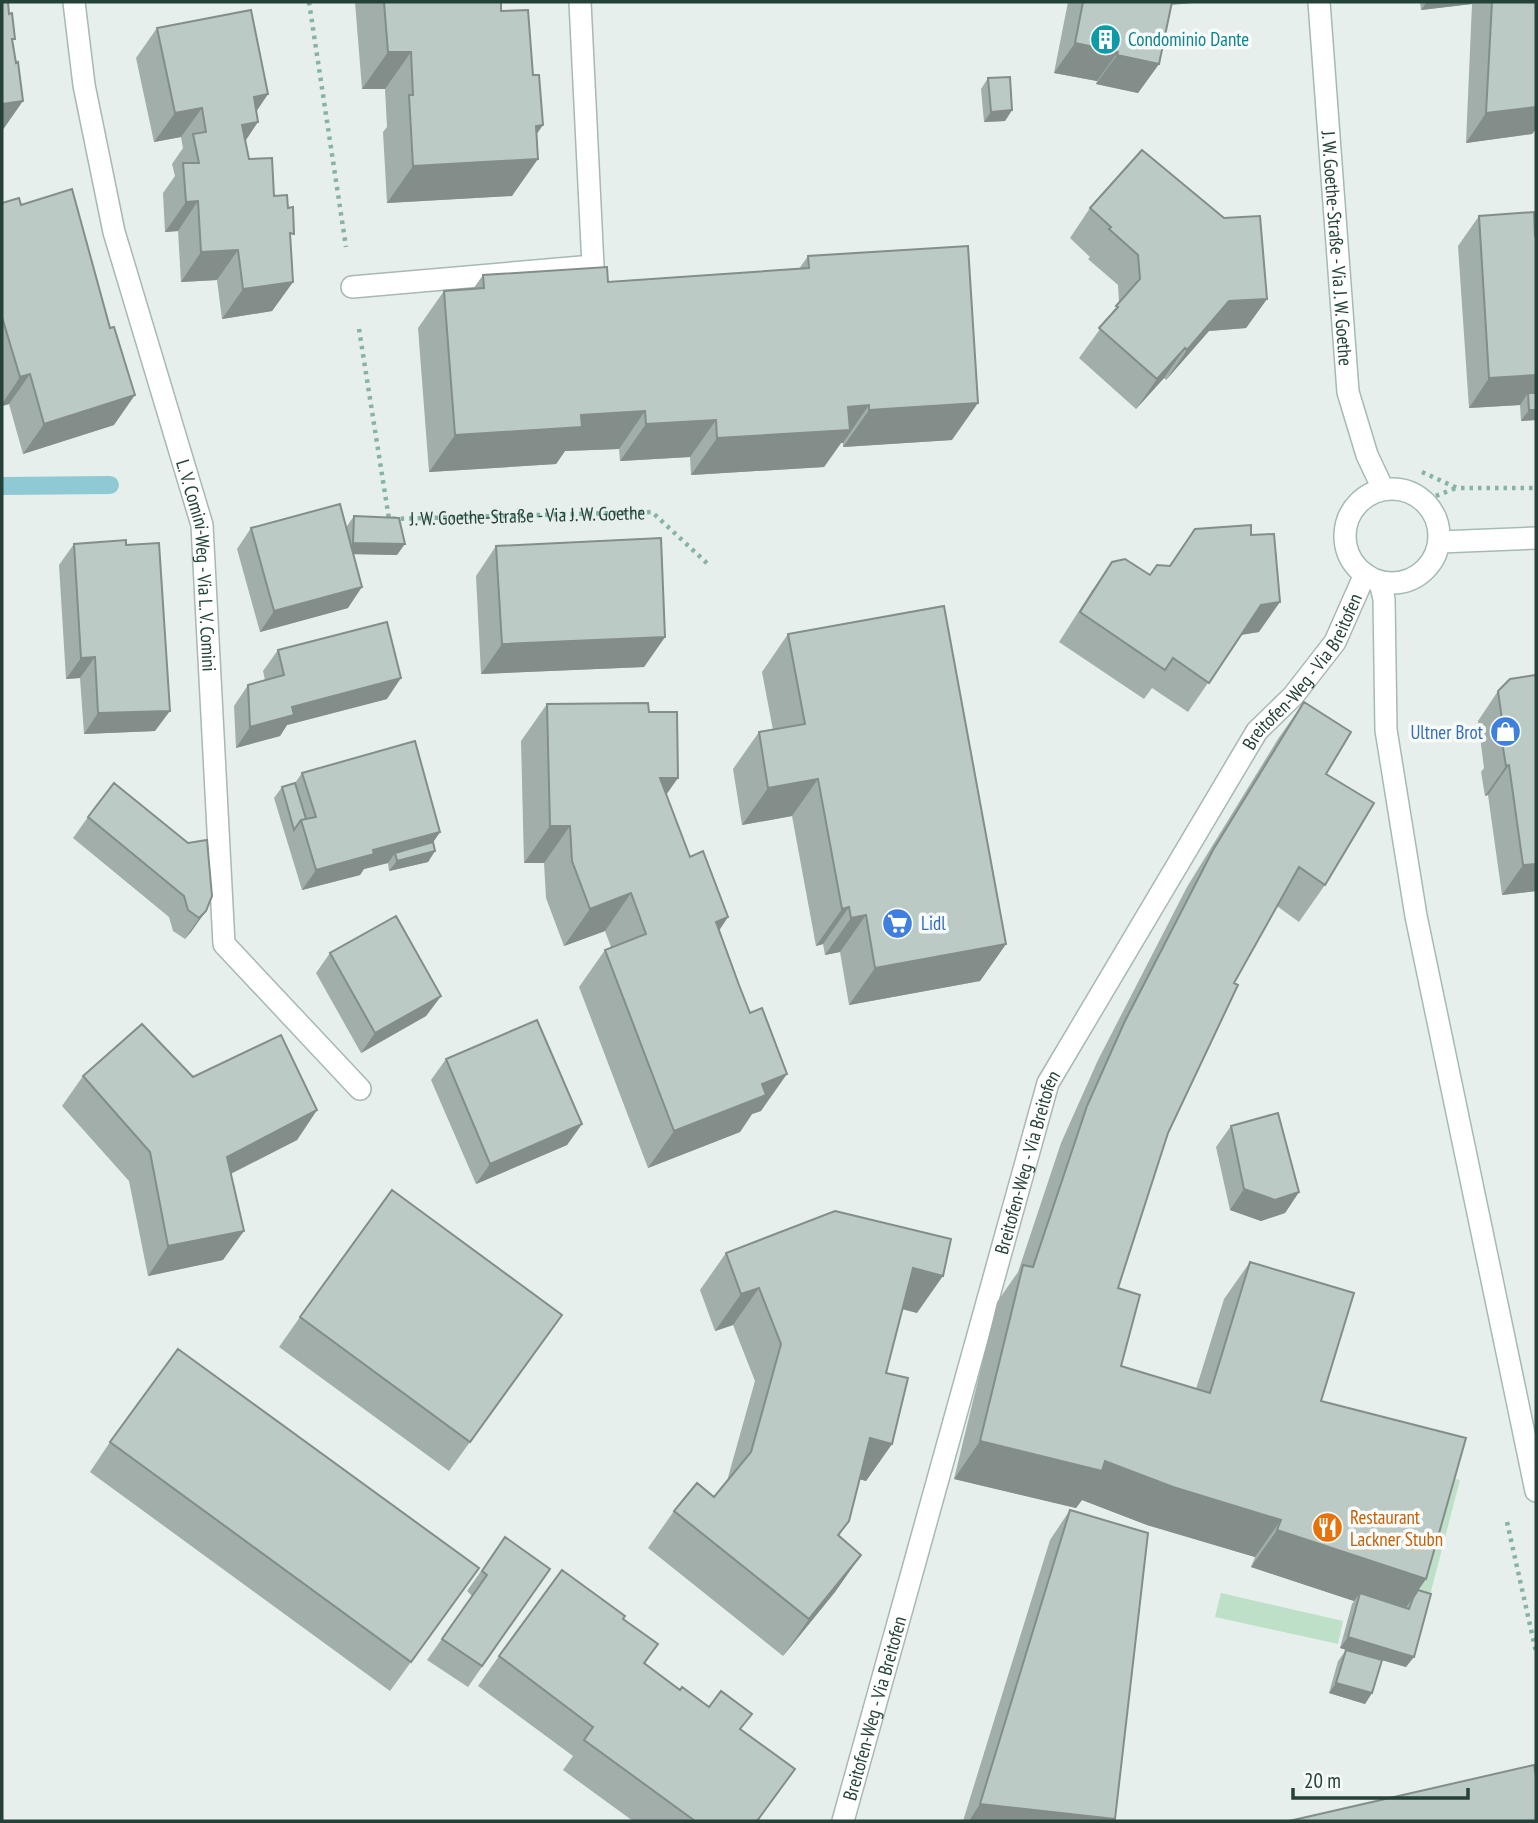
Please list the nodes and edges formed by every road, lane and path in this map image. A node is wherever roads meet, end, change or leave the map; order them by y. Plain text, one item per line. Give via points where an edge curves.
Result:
1 (74, 2) edge
2 (309, 2) edge
3 (580, 2) edge
4 (1319, 2) edge
5 (352, 287) junction
6 (1420, 471) dead end
7 (1457, 488) junction
8 (1536, 488) edge
9 (1383, 489) junction
10 (1424, 501) junction
11 (1536, 538) edge
12 (1440, 542) junction
13 (710, 566) dead end
14 (1372, 578) junction
15 (360, 1089) dead end
16 (1536, 1491) edge
17 (843, 1821) edge

1 - 15 street, L. V. Comini-Weg - Via L. V. Comini via 84,85 114,232 202,525 225,944
2 - 5 path, J. W. Goethe-Straße - Via J. W. Goethe
3 - 5 street via 593,266
4 - 9 street, J. W. Goethe-Straße - Via J. W. Goethe via 1348,392 1367,455
5 - 13 path, J. W. Goethe-Straße - Via J. W. Goethe via 389,519 652,512
6 - 7 path
7 - 8 path
7 - 10 path
9 - 10 street via 1405,490
9 - 14 street via 1365,497 1346,528 1353,563
10 - 12 street via 1437,519
11 - 12 street
12 - 14 street via 1435,557 1412,579 1397,583
14 - 16 street via 1384,599 1386,730 1416,916
14 - 17 street, Breitofen-Weg - Via Breitofen via 1335,642 1293,696 1257,732 1048,1083

